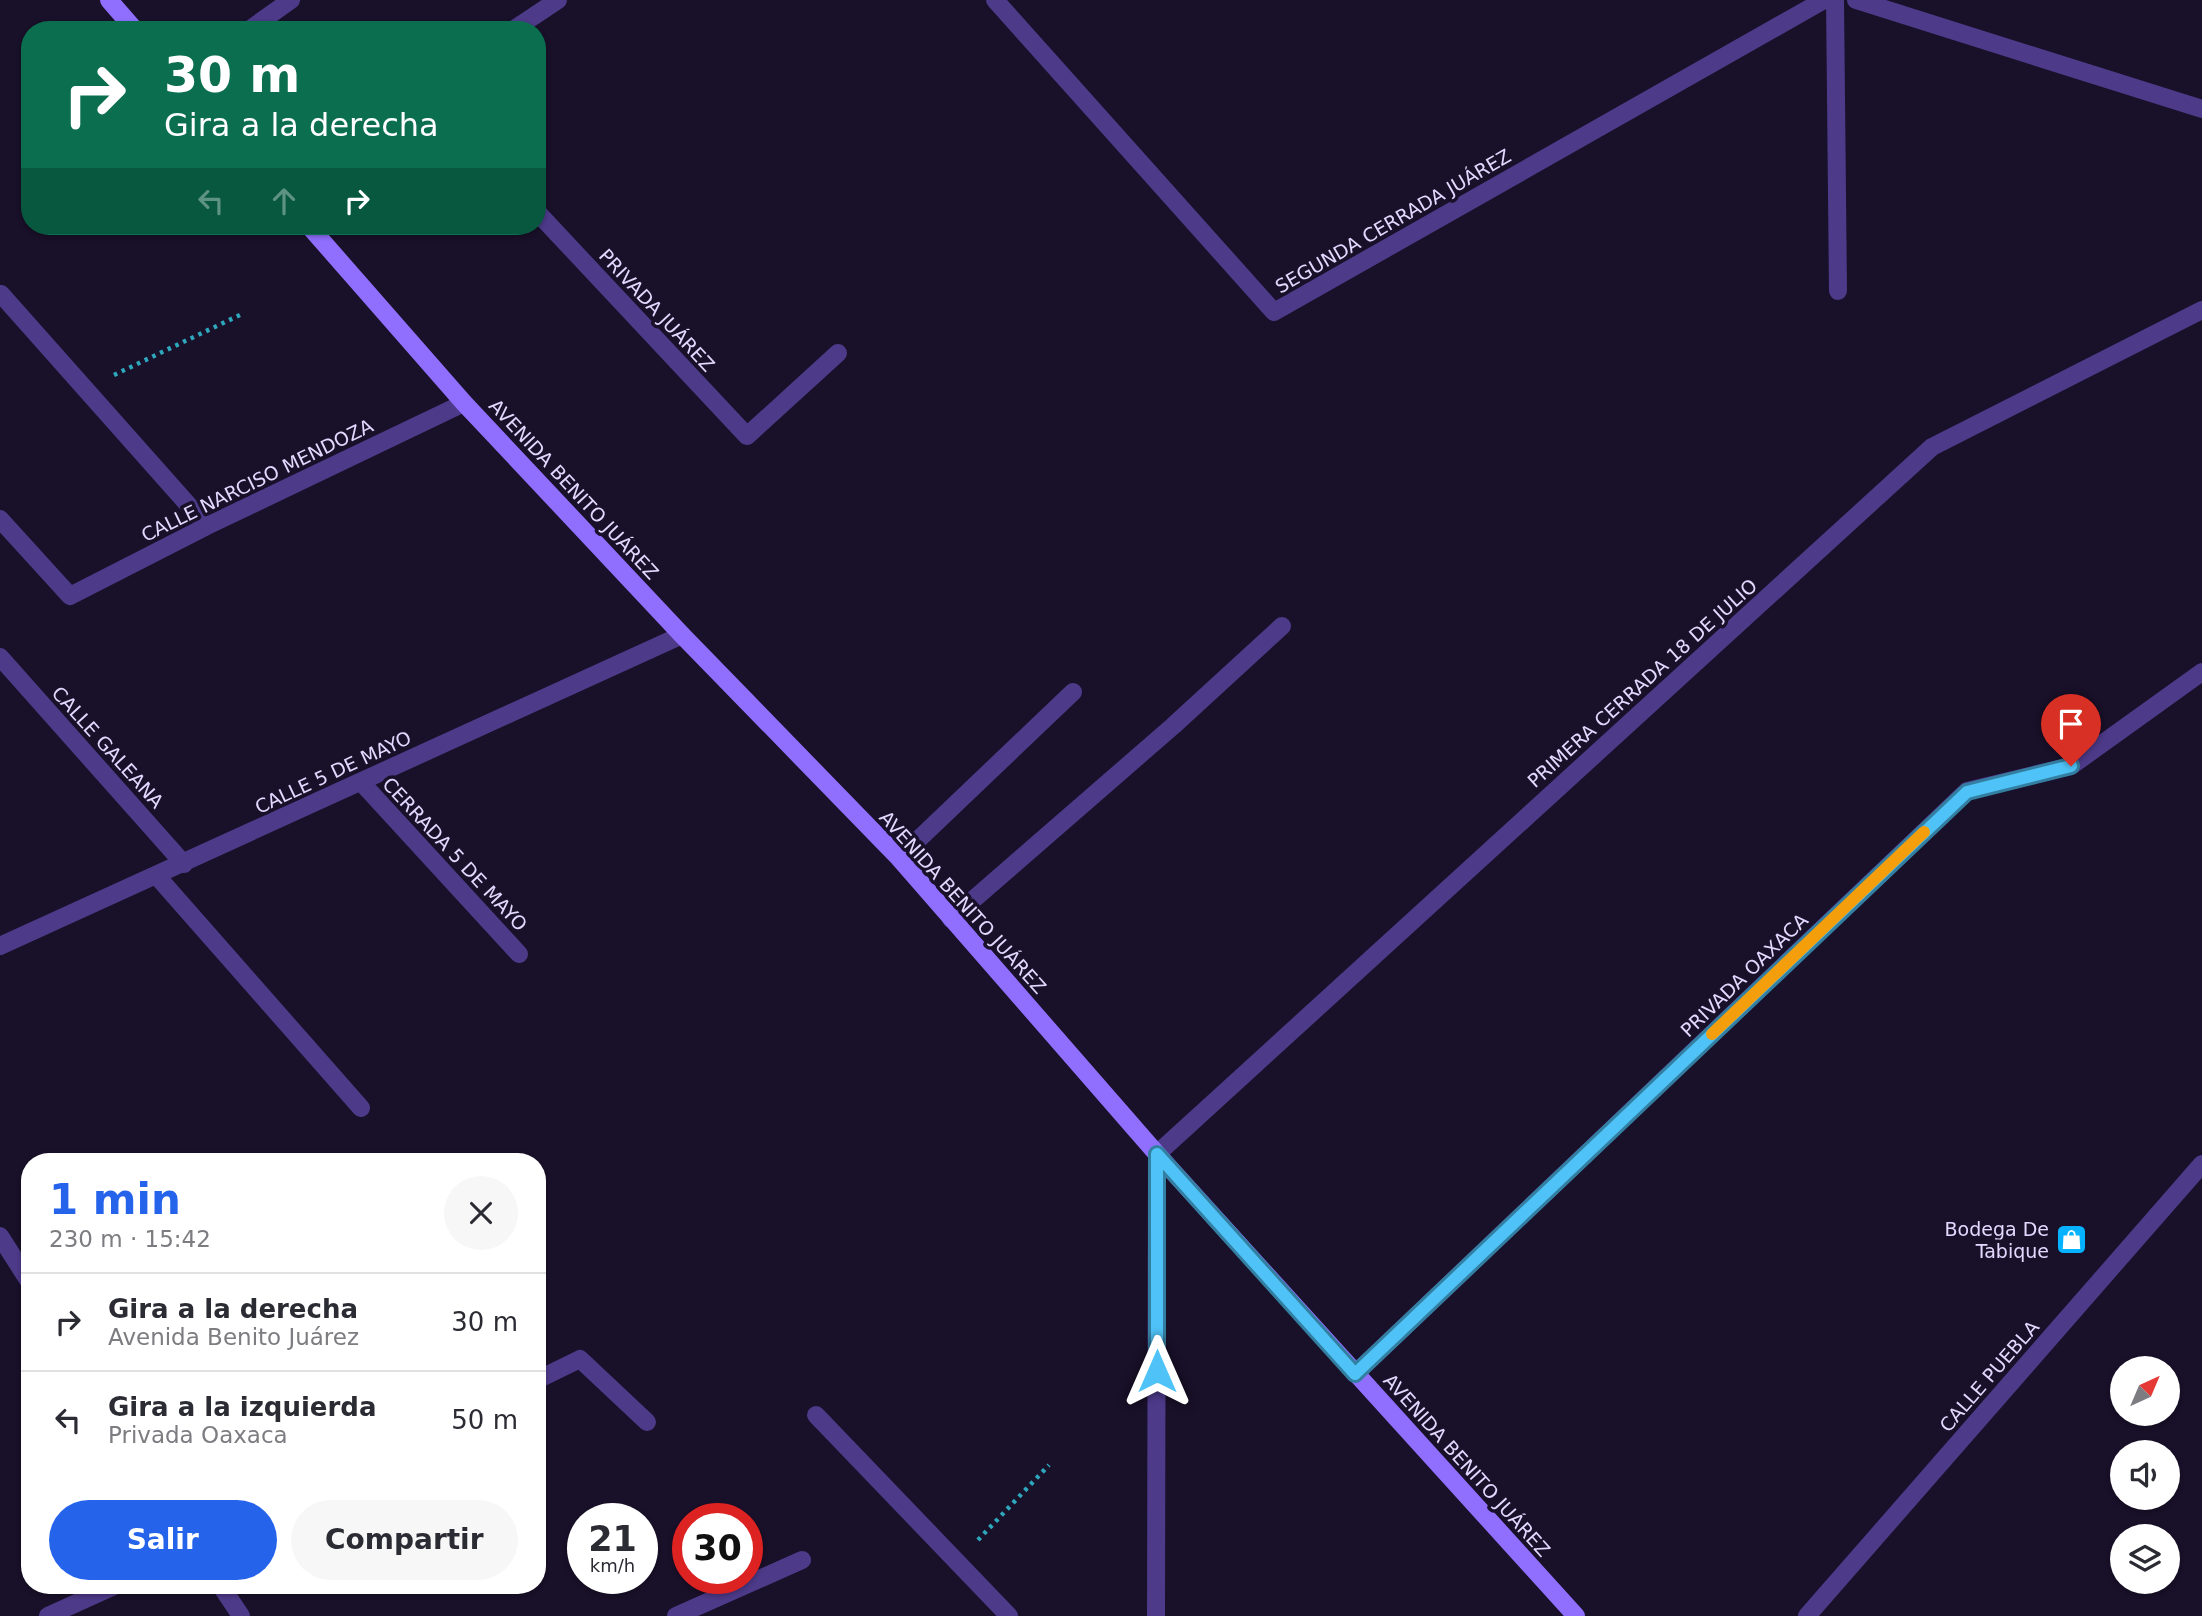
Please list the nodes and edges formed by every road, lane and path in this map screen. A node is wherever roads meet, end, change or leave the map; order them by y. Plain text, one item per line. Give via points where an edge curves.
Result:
1 (109, 0) edge
2 (291, 0) edge
3 (558, 0) edge
4 (995, 0) edge
5 (1824, 0) edge
6 (1835, 0) edge
7 (1856, 0) edge
8 (127, 21) edge
9 (262, 21) edge
10 (526, 21) edge
11 (2202, 109) edge
12 (546, 222) edge
13 (317, 235) edge
14 (1838, 291) dead end
15 (1, 294) edge
16 (2202, 310) edge
17 (242, 314) dead end
18 (838, 353) dead end
19 (85, 388) junction
20 (464, 402) junction
21 (0, 519) edge
22 (207, 526) junction
23 (1282, 626) dead end
24 (682, 635) junction
25 (0, 657) edge
26 (2202, 672) edge
27 (1073, 692) dead end
28 (360, 782) junction
29 (899, 858) junction
30 (184, 864) junction
31 (156, 875) junction
32 (951, 919) junction
33 (0, 946) edge
34 (519, 954) dead end
35 (361, 1108) dead end
36 (1157, 1154) junction
37 (2202, 1164) edge
38 (0, 1236) edge
39 (21, 1269) edge
40 (1355, 1374) junction
41 (546, 1376) edge
42 (816, 1415) dead end
43 (647, 1422) dead end
44 (1049, 1465) dead end
45 (802, 1560) dead end
46 (957, 1560) junction
47 (96, 1594) edge
48 (226, 1594) edge
49 (47, 1616) edge
50 (241, 1616) edge
51 (676, 1616) edge
52 (1009, 1616) edge
53 (1156, 1616) edge
54 (1576, 1616) edge
55 (1807, 1616) edge

1 - 8 main road
2 - 9 street
3 - 10 street
4 - 5 street, SEGUNDA CERRADA JUÁREZ via 1274,312
6 - 14 street
7 - 11 street
12 - 18 street, PRIVADA JUÁREZ via 747,436
13 - 20 main road, AVENIDA BENITO JUÁREZ
15 - 19 street
16 - 36 street, PRIMERA CERRADA 18 DE JULIO via 1932,447
17 - 19 path
19 - 22 street
20 - 22 street, CALLE NARCISO MENDOZA
20 - 24 main road, AVENIDA BENITO JUÁREZ
21 - 22 street, CALLE NARCISO MENDOZA via 70,596
23 - 32 street
24 - 28 street, CALLE 5 DE MAYO
24 - 29 main road, AVENIDA BENITO JUÁREZ
25 - 30 street, CALLE GALEANA
26 - 40 street, PRIVADA OAXACA via 2071,766 1967,792
27 - 29 street
28 - 30 street, CALLE 5 DE MAYO
28 - 34 street, CERRADA 5 DE MAYO
29 - 32 main road, AVENIDA BENITO JUÁREZ
30 - 31 street, CALLE 5 DE MAYO
31 - 33 street, CALLE 5 DE MAYO
31 - 35 street
32 - 36 main road, AVENIDA BENITO JUÁREZ
36 - 40 main road, AVENIDA BENITO JUÁREZ
36 - 53 street
37 - 55 street, CALLE PUEBLA
38 - 39 street
40 - 54 main road, AVENIDA BENITO JUÁREZ
41 - 43 street via 580,1359
42 - 46 street
44 - 46 path
45 - 51 street
46 - 52 street
47 - 49 street
48 - 50 street

